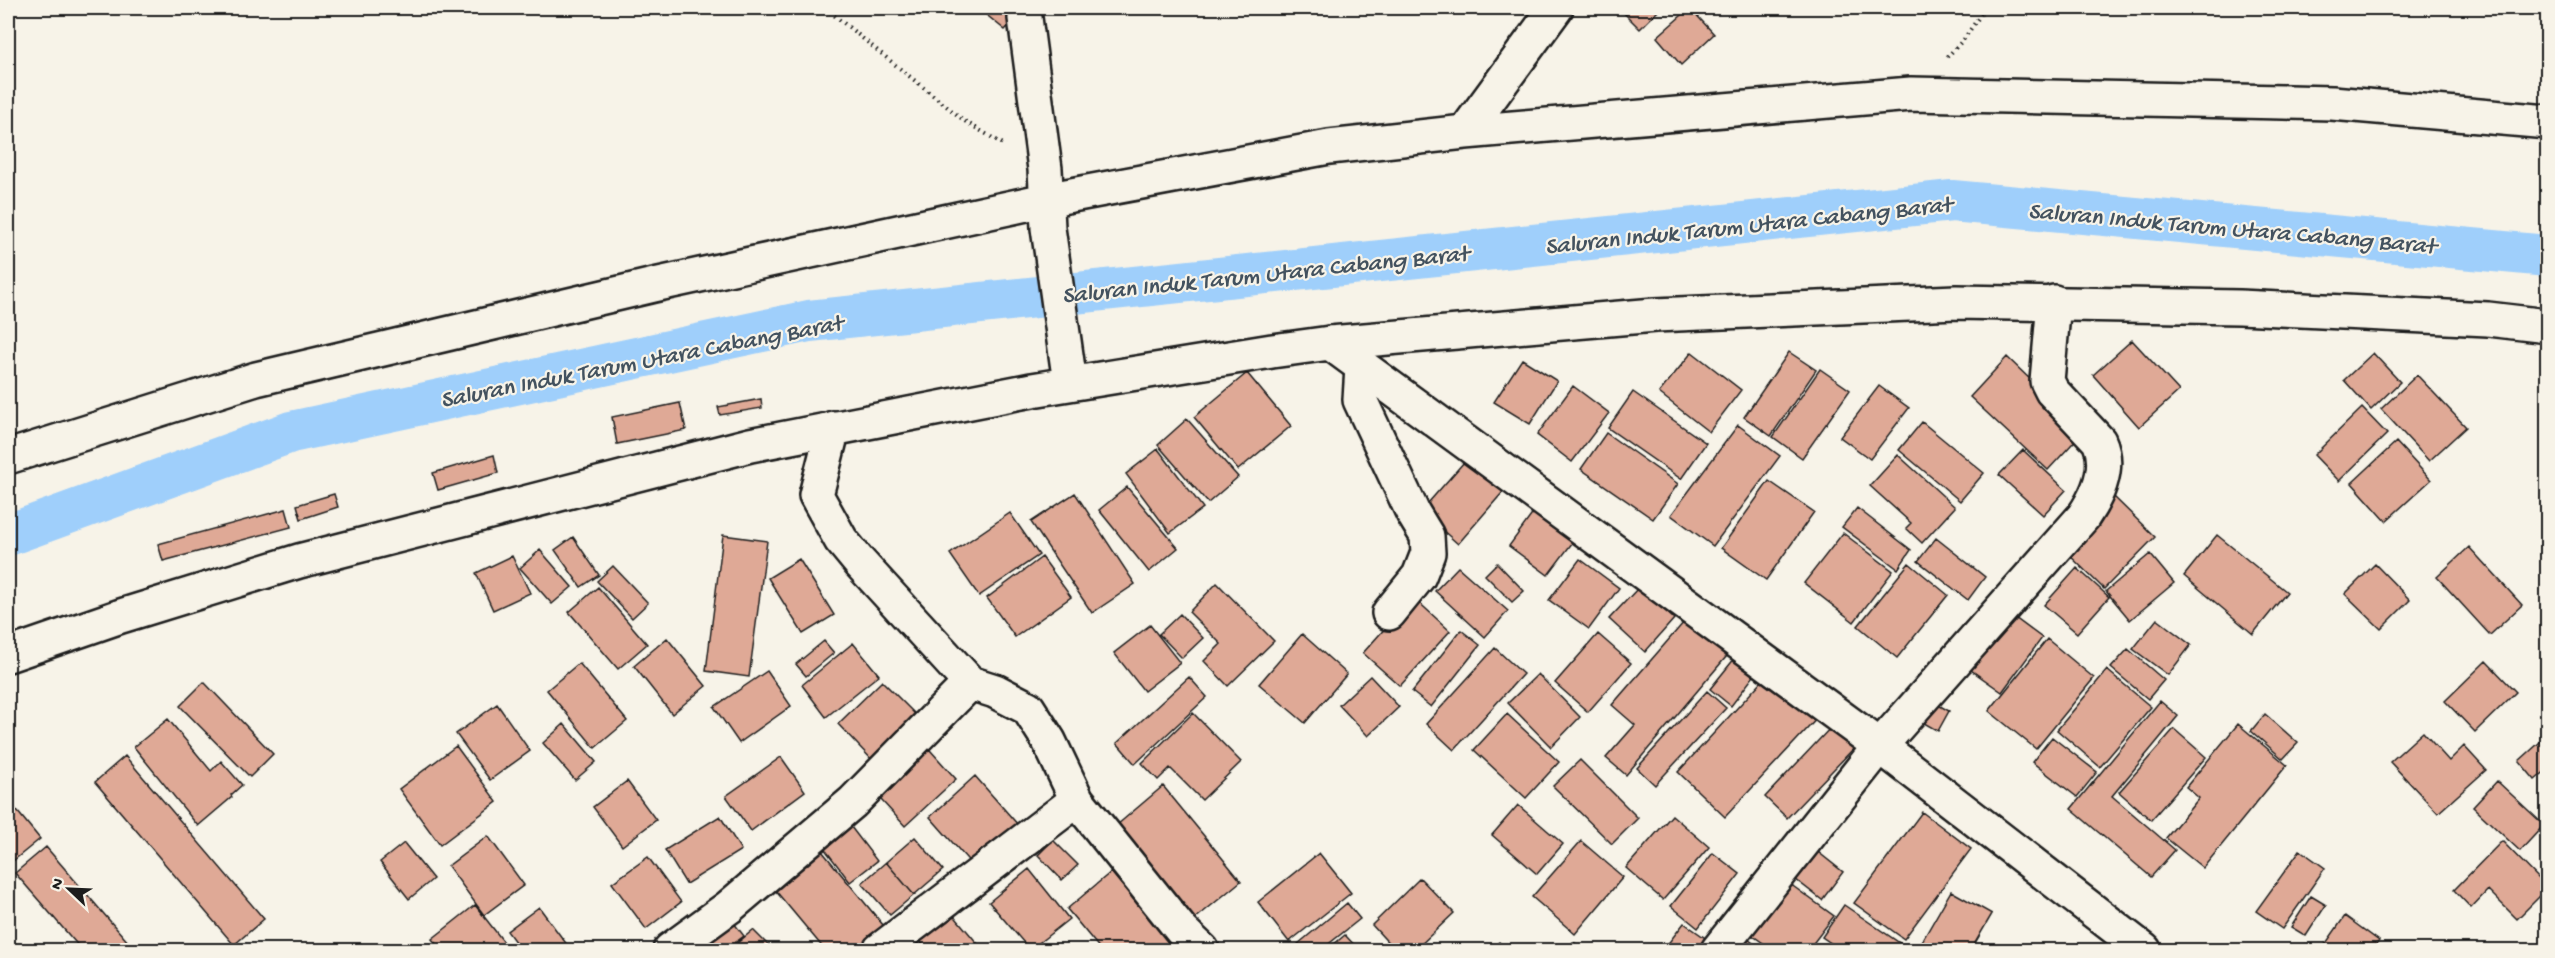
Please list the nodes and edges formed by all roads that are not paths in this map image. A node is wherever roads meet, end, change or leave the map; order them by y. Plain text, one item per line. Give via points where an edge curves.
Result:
1 (1556, 8) edge
2 (1025, 18) dead end
3 (2547, 122) edge
4 (1465, 132) junction
5 (1046, 199) junction
6 (2054, 302) junction
7 (2547, 326) edge
8 (1330, 343) junction
9 (1362, 366) junction
10 (1070, 383) junction
11 (833, 428) junction
12 (8, 457) edge
13 (1389, 613) dead end
14 (8, 655) edge
15 (970, 683) junction
16 (1880, 746) junction
17 (1077, 800) junction
18 (670, 951) edge
19 (880, 951) edge
20 (1202, 951) edge
21 (1718, 951) edge
22 (2144, 951) edge

1 - 4 street
2 - 5 street
3 - 4 street via 2332,103 1911,94
4 - 5 street via 1329,147
5 - 10 street
5 - 12 street via 654,285 256,379
6 - 7 street via 2346,312
6 - 8 street via 1956,302 1655,315
6 - 16 street via 2047,379 2052,391 2103,449 2103,472 2093,502
8 - 9 street
8 - 10 street
9 - 13 street via 1360,400 1426,536 1428,553 1419,576
9 - 16 street
10 - 11 street
11 - 14 street via 750,445 298,561
11 - 15 street via 816,495 830,522 860,563
15 - 17 street via 1028,708 1049,741
15 - 18 street via 853,802 729,907
16 - 21 street
16 - 22 street
17 - 19 street
17 - 20 street

